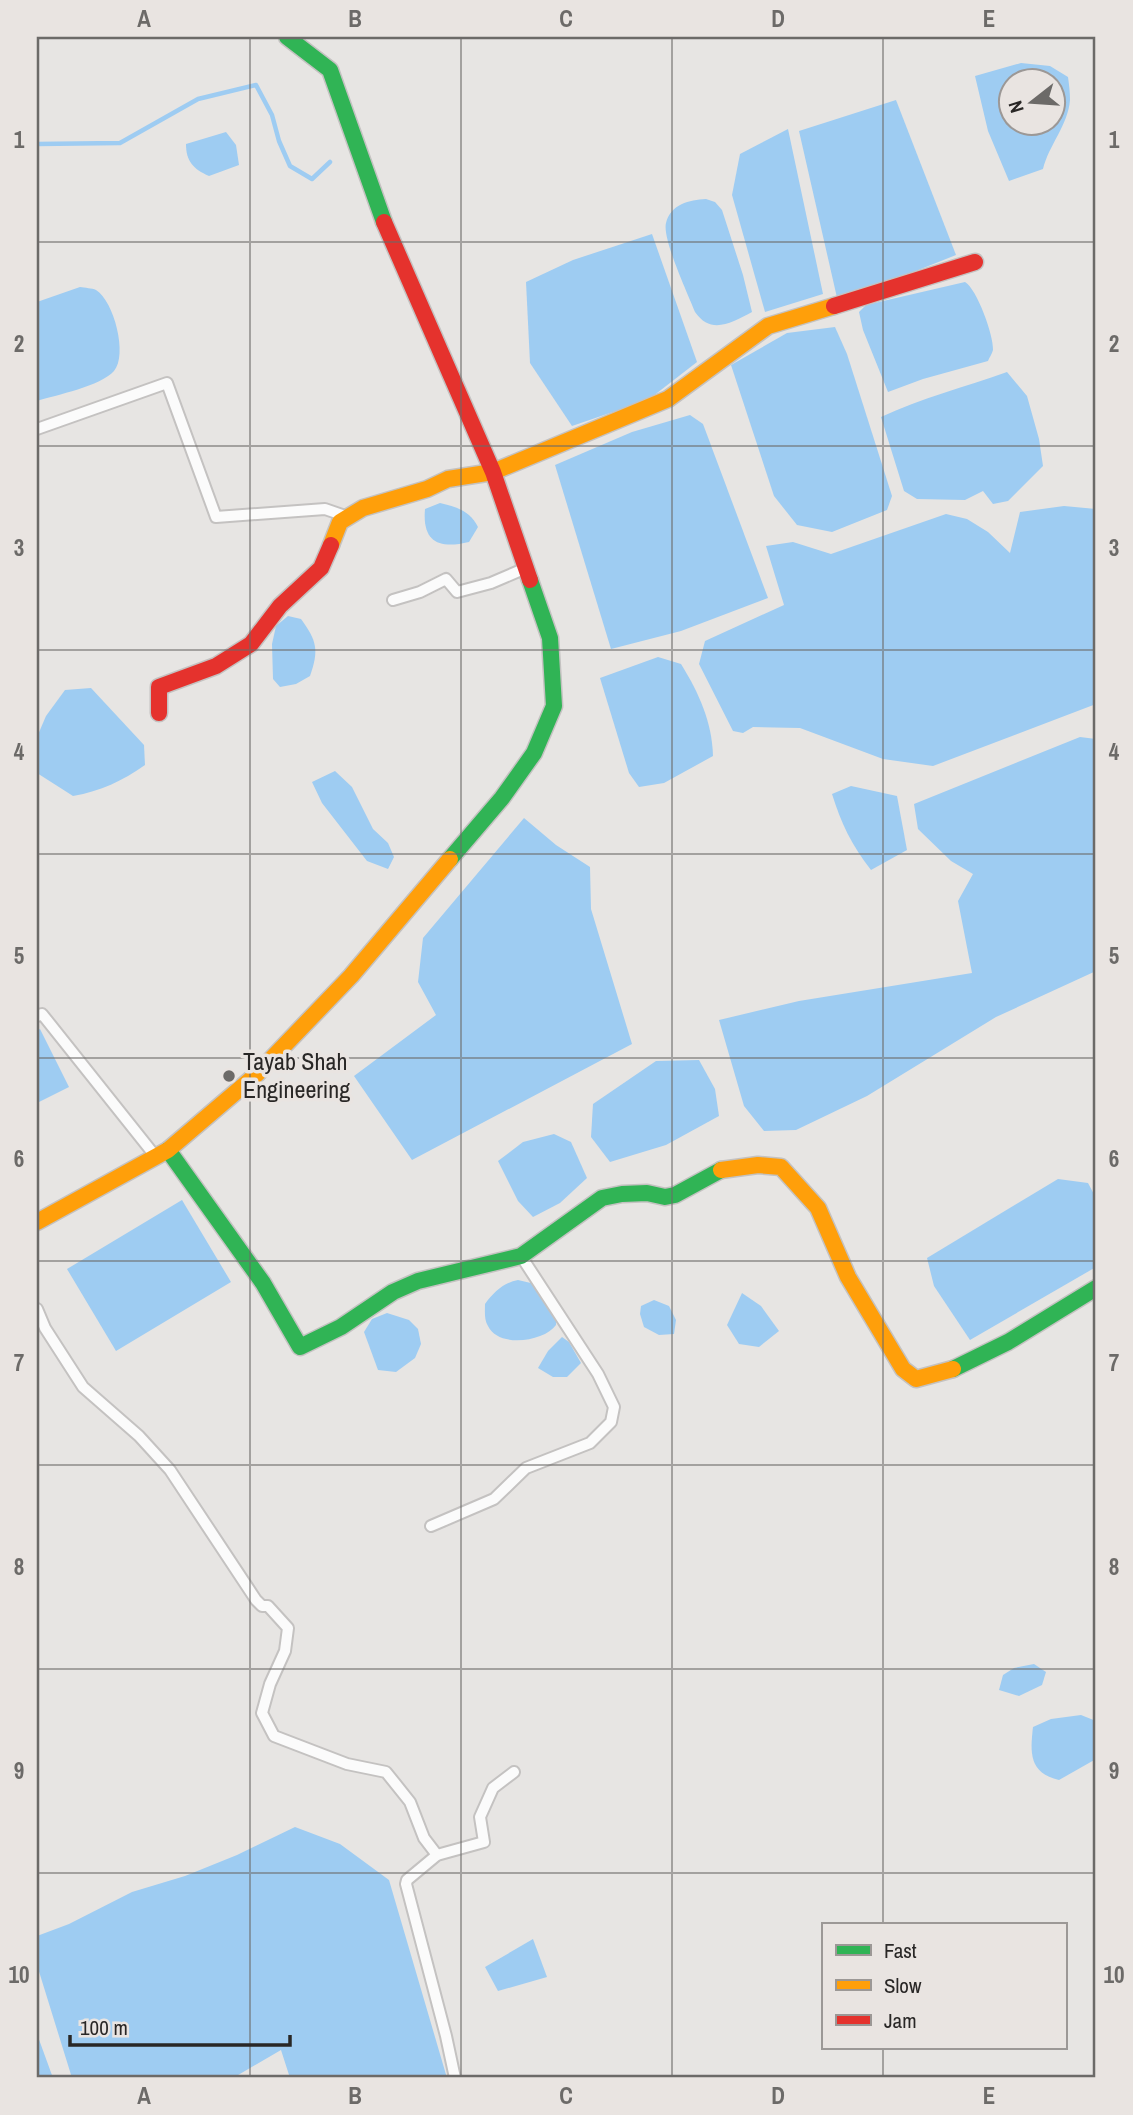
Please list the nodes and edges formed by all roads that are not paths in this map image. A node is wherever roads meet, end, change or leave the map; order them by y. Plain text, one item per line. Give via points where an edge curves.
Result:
1 (287, 37) edge
2 (975, 262) dead end
3 (37, 429) edge
4 (493, 472) junction
5 (348, 517) junction
6 (526, 568) junction
7 (393, 600) dead end
8 (159, 713) dead end
9 (37, 1016) edge
10 (162, 1153) junction
11 (37, 1222) edge
12 (521, 1256) junction
13 (1096, 1288) edge
14 (37, 1308) edge
15 (431, 1526) dead end
16 (514, 1772) dead end
17 (437, 1855) junction
18 (455, 2078) edge

1 - 4 street via 330,70 382,217
2 - 4 street via 768,326 668,399
3 - 5 street via 167,383 216,517 325,509
4 - 5 street via 448,479
4 - 6 street
5 - 8 street via 340,522 321,568 280,606 251,644 216,666 159,687
6 - 7 street via 457,592 446,579
6 - 10 street via 550,638 554,706 534,753 502,798 351,976 257,1074
9 - 10 street via 41,1014
10 - 11 street
10 - 12 street via 263,1283 300,1347 418,1281
12 - 13 street via 602,1198 647,1193 665,1197 721,1170 769,1165 781,1167 818,1208 848,1276 903,1369 916,1379 982,1355
12 - 15 street via 598,1374 614,1407 611,1422 590,1443 526,1468 494,1499
14 - 17 street via 83,1387 170,1470 256,1601 268,1606 288,1628 285,1651 262,1713 274,1736 347,1764 386,1772 410,1802 424,1838
16 - 17 street via 493,1788 480,1817 484,1842
17 - 18 street via 407,1881 407,1888

